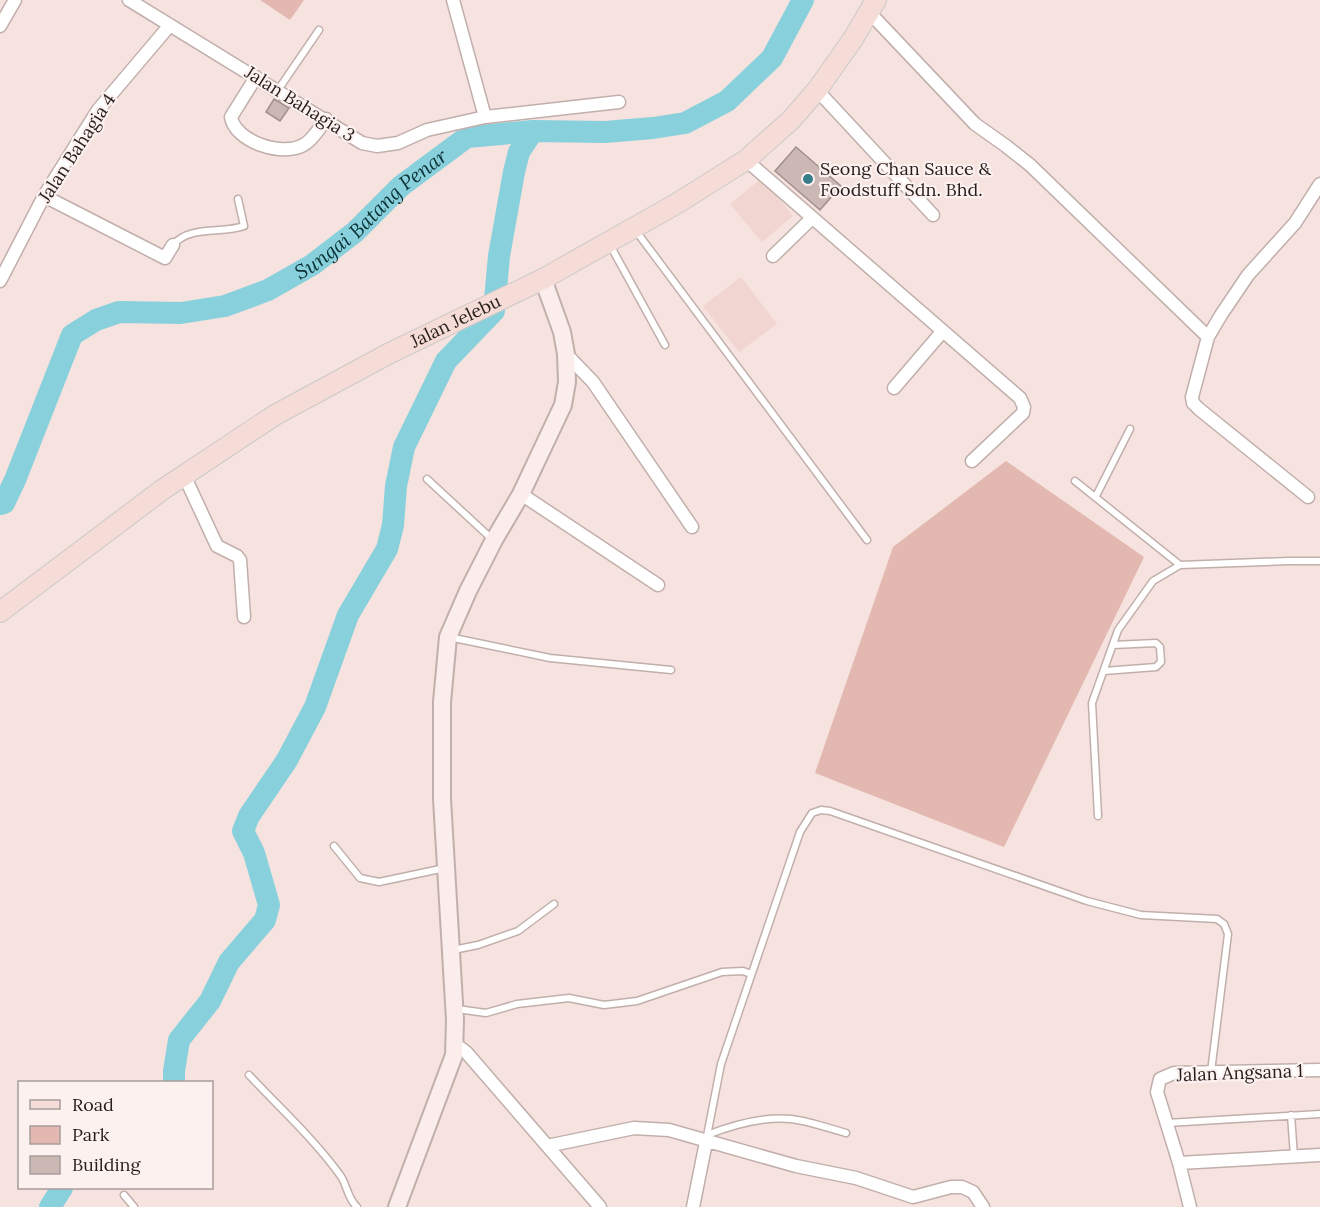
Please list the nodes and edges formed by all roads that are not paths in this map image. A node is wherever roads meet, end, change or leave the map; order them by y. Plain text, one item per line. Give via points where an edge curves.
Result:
1 (15, 0) edge
2 (129, 0) edge
3 (453, 0) edge
4 (872, 6) edge
5 (170, 25) junction
6 (0, 26) edge
7 (319, 30) dead end
8 (256, 77) junction
9 (278, 90) junction
10 (817, 90) junction
11 (619, 102) dead end
12 (485, 117) junction
13 (326, 119) junction
14 (746, 160) junction
15 (1320, 184) edge
16 (45, 196) junction
17 (238, 199) dead end
18 (933, 214) dead end
19 (812, 218) junction
20 (634, 228) junction
21 (608, 242) junction
22 (173, 245) joint
23 (773, 256) dead end
24 (543, 279) junction
25 (0, 281) edge
26 (942, 332) junction
27 (1208, 337) junction
28 (665, 345) dead end
29 (566, 354) junction
30 (894, 388) dead end
31 (1130, 429) dead end
32 (972, 461) dead end
33 (184, 475) junction
34 (427, 479) dead end
35 (1075, 481) dead end
36 (521, 494) junction
37 (1096, 496) junction
38 (1308, 497) dead end
39 (692, 527) dead end
40 (494, 540) junction
41 (867, 540) dead end
42 (1320, 561) edge
43 (1180, 565) junction
44 (658, 585) dead end
45 (0, 612) edge
46 (244, 617) dead end
47 (448, 637) junction
48 (1113, 645) junction
49 (670, 670) dead end
50 (1104, 671) junction
51 (1098, 816) dead end
52 (334, 846) dead end
53 (446, 868) junction
54 (554, 904) dead end
55 (451, 951) junction
56 (751, 974) junction
57 (454, 1008) junction
58 (454, 1043) junction
59 (1320, 1070) edge
60 (1211, 1072) junction
61 (249, 1075) dead end
62 (1320, 1114) edge
63 (1291, 1115) junction
64 (1167, 1123) junction
65 (846, 1133) dead end
66 (707, 1138) junction
67 (547, 1146) junction
68 (1320, 1155) edge
69 (1294, 1157) junction
70 (1179, 1163) junction
71 (124, 1195) dead end
72 (134, 1207) edge
73 (357, 1207) edge
74 (397, 1207) edge
75 (600, 1207) edge
76 (693, 1207) edge
77 (983, 1207) edge
78 (1190, 1207) edge

1 - 6 street
2 - 5 street, Jalan Bahagia 3
3 - 12 street
4 - 10 main road, Jalan Jelebu
4 - 27 street via 975,124 1030,165
5 - 8 street, Jalan Bahagia 3
5 - 16 street, Jalan Bahagia 4 via 98,110
7 - 9 lane
8 - 9 street, Jalan Bahagia 3
8 - 13 street via 231,117 232,124 247,138 270,149 290,151 306,144
9 - 13 street, Jalan Bahagia 3
10 - 14 main road, Jalan Jelebu via 791,120
10 - 18 street
11 - 12 street, Jalan Bahagia 3
12 - 13 street, Jalan Bahagia 3 via 377,146 362,143
14 - 19 street
14 - 20 main road, Jalan Jelebu
15 - 27 street via 1295,223 1248,275
16 - 22 street via 165,258
16 - 25 street, Jalan Bahagia 4
17 - 22 lane via 244,226 179,238
19 - 23 street
19 - 26 street
20 - 21 main road, Jalan Jelebu
20 - 41 lane
21 - 24 main road, Jalan Jelebu
21 - 28 lane
24 - 29 street
24 - 33 main road, Jalan Jelebu via 326,386
26 - 30 street
26 - 32 street via 1020,398 1024,407 1023,413
27 - 38 street via 1192,389 1193,403
29 - 36 street via 567,382 562,405
29 - 39 street via 593,382
31 - 37 lane
33 - 45 main road, Jalan Jelebu
33 - 46 street via 217,546 240,560
34 - 40 lane
35 - 37 lane
36 - 40 street
36 - 44 street
37 - 43 lane
40 - 47 street
42 - 43 lane
43 - 48 lane via 1153,581 1118,630
47 - 49 lane via 550,658
47 - 53 street via 442,702
48 - 50 lane
48 - 50 lane via 1156,643 1161,662 1156,667
50 - 51 lane via 1092,703
52 - 53 lane via 360,878 379,882
53 - 55 street
54 - 55 lane via 518,931
55 - 57 street
56 - 57 lane via 722,972 637,1001 604,1005 569,998 486,1013
56 - 60 lane via 800,832 812,813 830,811 1087,901 1141,915 1217,919 1228,934
56 - 66 lane via 721,1064
57 - 58 street
58 - 67 street
58 - 74 street via 454,1055
59 - 60 street, Jalan Angsana 1
60 - 64 street, Jalan Angsana 1 via 1174,1073 1160,1079 1157,1092
61 - 73 lane via 327,1158
62 - 63 lane
63 - 64 lane
63 - 69 lane
64 - 70 street
65 - 66 lane via 791,1119 765,1119 726,1128
66 - 67 street via 634,1128
66 - 76 street
66 - 77 street via 913,1197 962,1187 973,1192
67 - 75 street
68 - 69 street
69 - 70 street
70 - 78 street
71 - 72 lane

